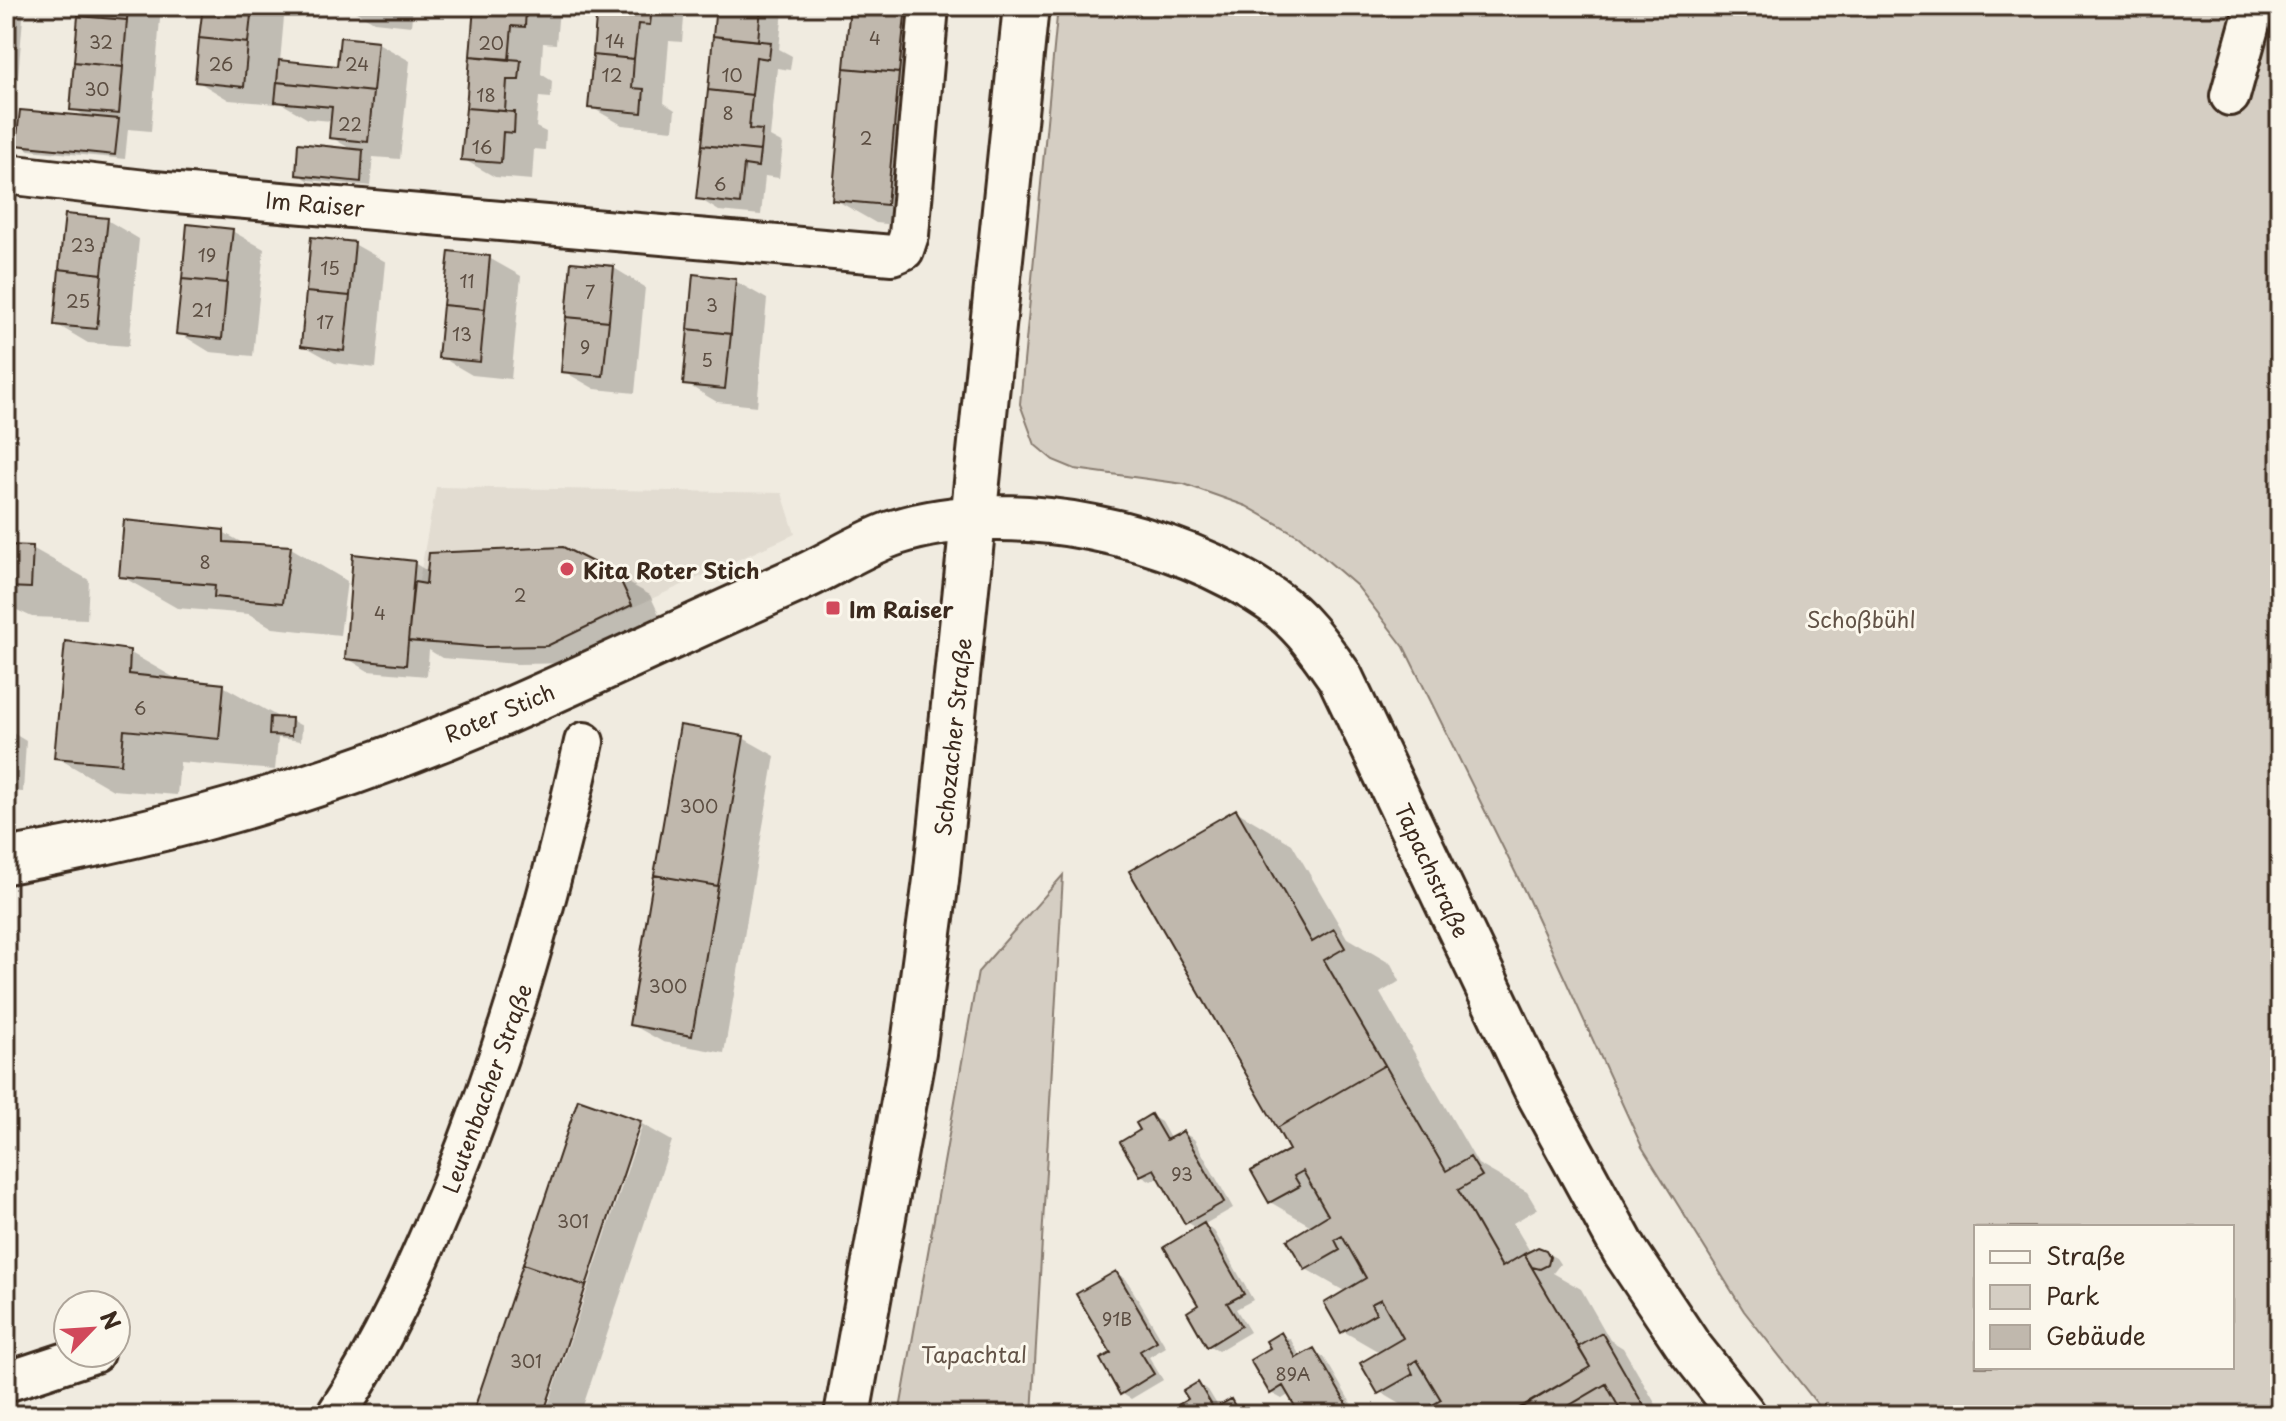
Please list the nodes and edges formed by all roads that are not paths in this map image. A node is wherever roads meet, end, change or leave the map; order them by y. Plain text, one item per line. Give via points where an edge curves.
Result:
1 (929, 6) edge
2 (1026, 6) edge
3 (2255, 6) edge
4 (2230, 96) dead end
5 (6, 174) edge
6 (976, 518) junction
7 (584, 742) dead end
8 (6, 861) edge
9 (52, 1367) edge
10 (6, 1382) edge
11 (336, 1415) edge
12 (847, 1415) edge
13 (1743, 1415) edge

1 - 5 street, Im Raiser via 909,235 904,250 892,255
2 - 6 main road, Schozacher Straße
3 - 4 street
6 - 8 main road, Roter Stich via 894,533 478,724 333,778 184,822
6 - 12 main road, Schozacher Straße via 913,1052
6 - 13 main road, Tapachstraße via 1061,523 1156,545 1236,578 1305,629 1340,677 1536,1088 1625,1251 1689,1347
7 - 11 street, Leutenbacher Straße via 549,896 509,1031 426,1248 385,1334
9 - 10 street

